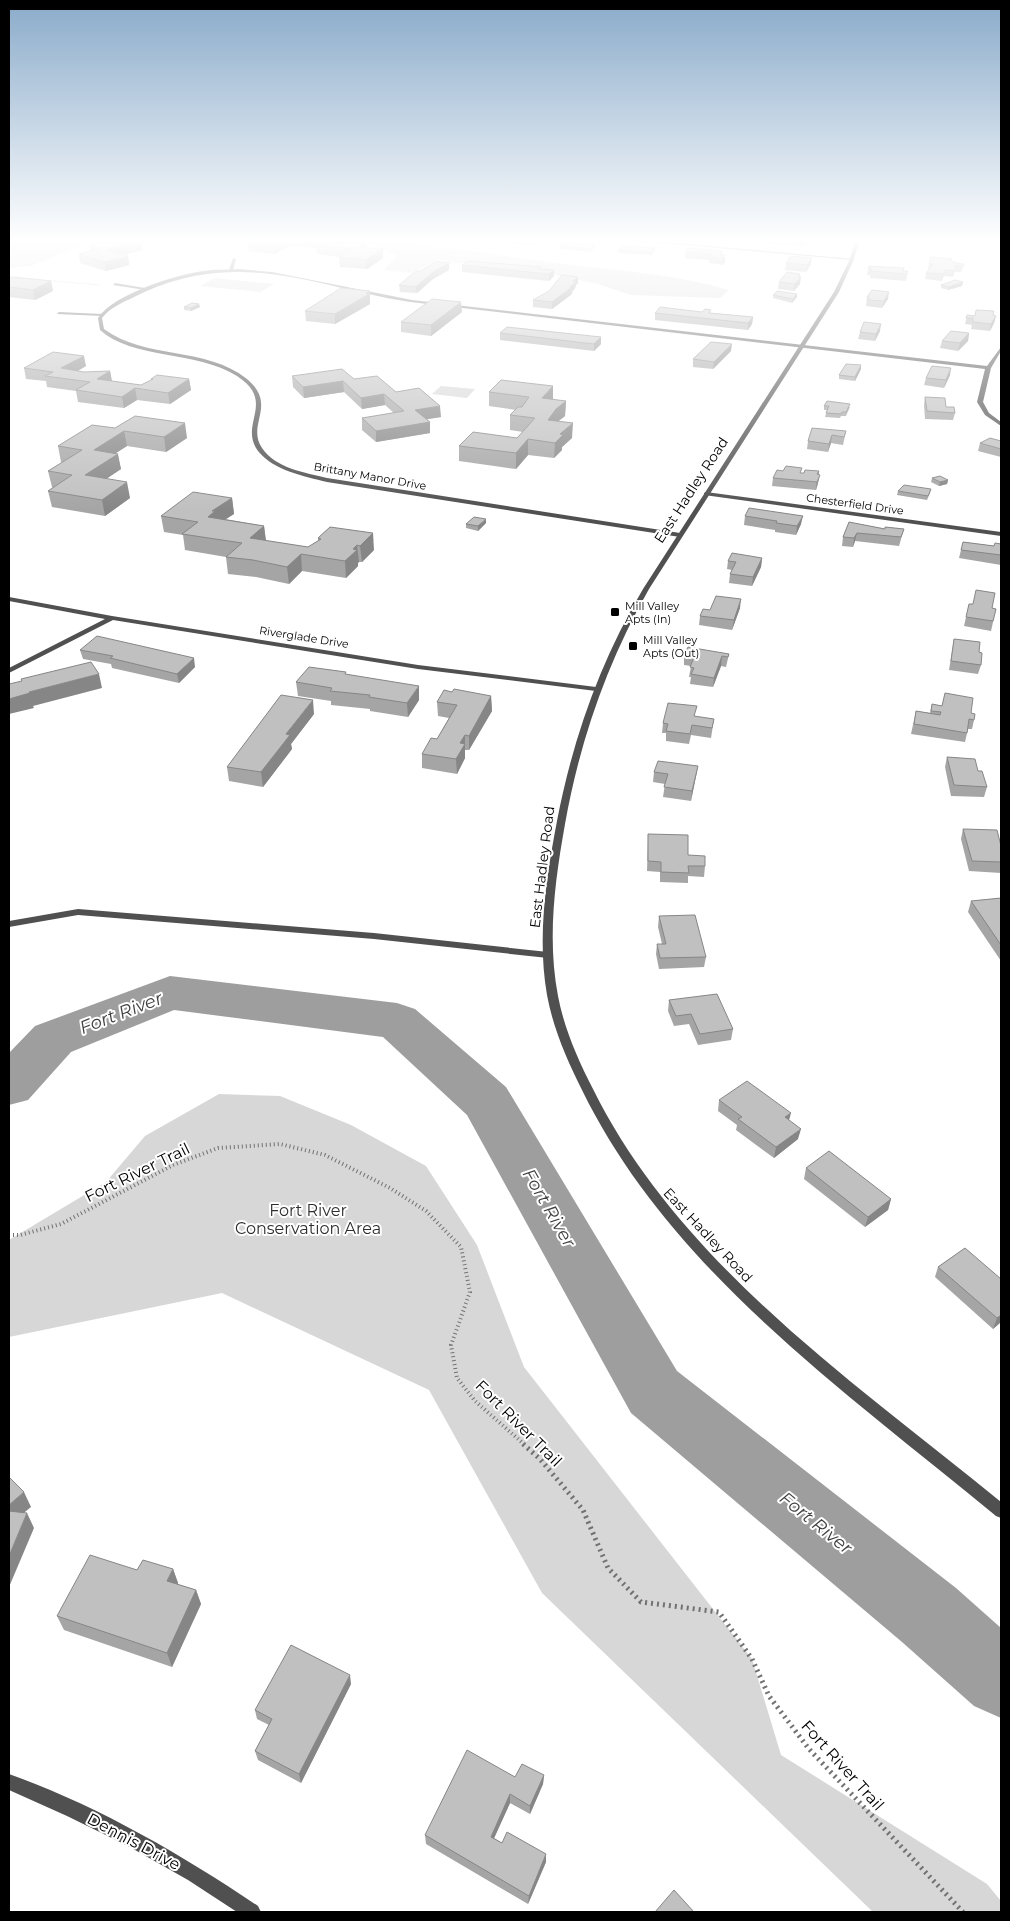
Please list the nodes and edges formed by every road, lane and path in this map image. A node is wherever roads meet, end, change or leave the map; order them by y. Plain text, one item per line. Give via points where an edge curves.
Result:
1 (105, 332) edge
2 (677, 332) edge
3 (810, 332) edge
4 (801, 346) junction
5 (1001, 348) edge
6 (988, 368) junction
7 (1001, 424) edge
8 (706, 494) junction
9 (680, 534) junction
10 (1001, 534) edge
11 (9, 599) edge
12 (112, 618) junction
13 (9, 671) edge
14 (596, 689) junction
15 (9, 924) edge
16 (548, 955) junction
17 (9, 1235) edge
18 (1001, 1511) edge
19 (9, 1782) edge
20 (252, 1912) edge
21 (962, 1912) edge

1 - 9 street, Brittany Manor Drive via 119,340 202,358 240,375 259,398 255,438 258,446 275,462 300,474
2 - 4 street
3 - 4 street, East Hadley Road
4 - 6 street
4 - 8 street, East Hadley Road
5 - 6 street
6 - 7 street via 981,407
8 - 9 street, East Hadley Road
8 - 10 street, Chesterfield Drive
9 - 14 street, East Hadley Road via 630,616
11 - 12 street, Riverglade Drive
12 - 13 street
12 - 14 street, Riverglade Drive via 426,668
14 - 16 street, East Hadley Road via 571,775 559,833 549,911
15 - 16 street via 78,912 374,936
16 - 18 street, East Hadley Road via 554,1004 585,1087 629,1164 674,1224 776,1326
17 - 21 path, Fort River Trail via 62,1224 173,1165 218,1148 262,1145 280,1144 325,1155 390,1188 426,1211 462,1246 470,1292 451,1345 457,1378 474,1401 540,1459 583,1510 608,1568 640,1602 719,1612 752,1659 769,1696 809,1749
19 - 20 street, Dennis Drive via 123,1833

